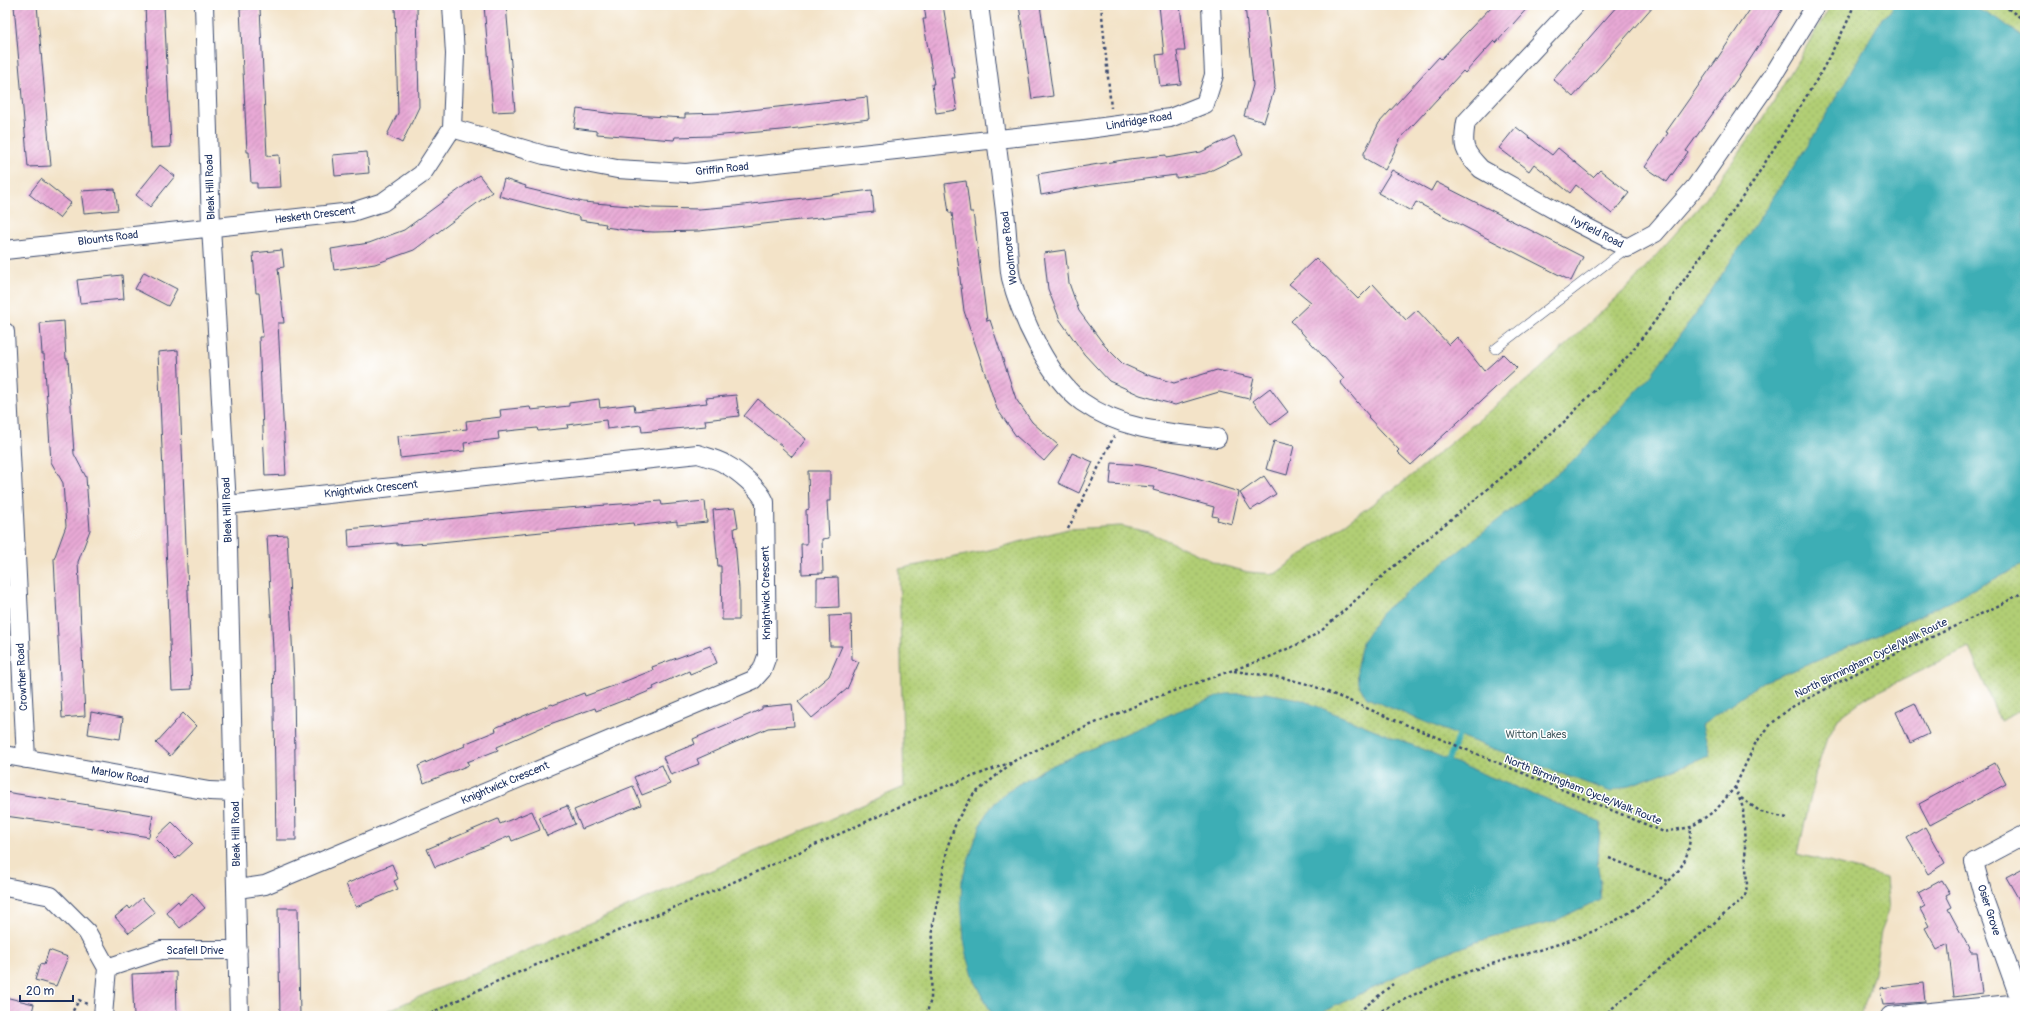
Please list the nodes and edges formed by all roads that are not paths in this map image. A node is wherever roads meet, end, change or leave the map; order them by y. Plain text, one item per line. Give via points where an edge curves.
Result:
1 (204, 5) edge
2 (452, 5) edge
3 (980, 5) edge
4 (1211, 5) edge
5 (1575, 5) edge
6 (1816, 5) edge
7 (452, 128) junction
8 (996, 138) junction
9 (212, 226) junction
10 (1627, 248) junction
11 (5, 250) edge
12 (5, 332) edge
13 (1495, 350) dead end
14 (1217, 438) dead end
15 (227, 505) junction
16 (5, 755) edge
17 (26, 759) junction
18 (235, 792) junction
19 (2025, 835) edge
20 (5, 887) edge
21 (237, 889) junction
22 (238, 950) junction
23 (108, 968) junction
24 (2024, 1010) edge
25 (103, 1013) edge
26 (239, 1016) edge
27 (1890, 1016) edge

1 - 9 street, Bleak Hill Road
2 - 7 street, Hesketh Crescent via 455,54
3 - 8 street, Woolmore Road
4 - 8 street, Lindridge Road via 1214,75 1204,104 1170,118
5 - 10 street, Ivyfield Road via 1466,122 1463,143 1471,159 1481,169
6 - 10 street, Ivyfield Road via 1772,77 1696,186 1655,233
7 - 8 street, Griffin Road via 544,155 617,170 686,173
7 - 9 street, Hesketh Crescent via 422,174 382,202 352,212
8 - 14 street, Woolmore Road via 1008,234 1010,276 1026,324 1067,388 1081,401 1120,423 1150,431
9 - 11 street, Blounts Road
9 - 15 street, Bleak Hill Road
10 - 13 lane
12 - 17 street, Crowther Road
15 - 18 street, Bleak Hill Road
15 - 21 street, Knightwick Crescent via 698,454 725,464 754,486 762,494 765,502 767,656 762,670 753,680 265,885
16 - 17 street, Marlow Road
17 - 18 street, Marlow Road via 209,791
18 - 21 street, Bleak Hill Road
19 - 24 street, Osier Grove via 1974,862 1984,899
20 - 23 street via 51,896 88,932
21 - 22 street, Bleak Hill Road
22 - 23 street, Scafell Drive via 161,950
22 - 26 street, Bleak Hill Road
23 - 25 street
24 - 27 street

